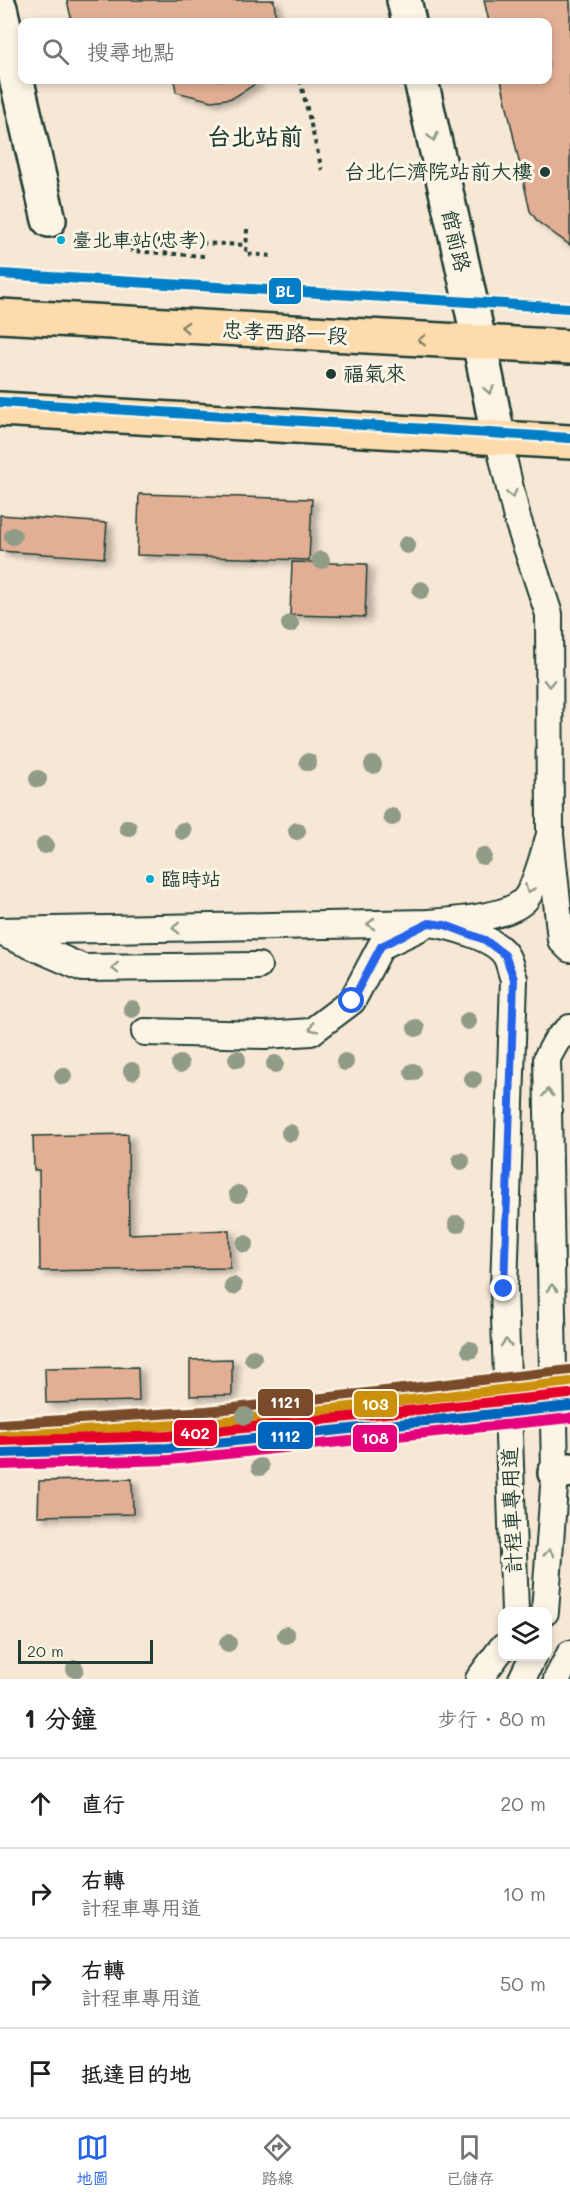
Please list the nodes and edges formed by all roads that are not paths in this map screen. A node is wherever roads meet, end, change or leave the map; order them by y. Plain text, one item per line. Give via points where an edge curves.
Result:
1 (404, 0) edge
2 (0, 8) edge
3 (408, 18) edge
4 (422, 84) edge
5 (49, 220) dead end
6 (0, 316) edge
7 (481, 342) junction
8 (570, 347) edge
9 (0, 409) edge
10 (498, 437) junction
11 (570, 442) edge
12 (550, 835) junction
13 (429, 923) junction
14 (0, 932) edge
15 (570, 950) edge
16 (258, 966) dead end
17 (570, 1028) edge
18 (145, 1032) dead end
19 (563, 1471) edge
20 (515, 1607) edge
21 (546, 1607) edge
22 (498, 1653) edge
23 (570, 1653) edge
24 (531, 1661) edge
25 (479, 1679) edge
26 (522, 1679) edge
27 (557, 1679) edge

1 - 3 street
2 - 5 street
4 -> 7 street, 館前路
7 -> 6 main road, 忠孝西路一段
7 - 8 main road, 忠孝西路一段
7 -> 10 street, 館前路
9 - 10 main road
10 - 11 main road
10 -> 12 lane via 517,518 549,614
12 -> 13 lane via 527,897 510,909 466,920
12 - 15 lane via 561,940
13 -> 14 lane
13 -> 18 lane via 381,946 352,1001 311,1032
20 -> 13 lane, 計程車專用道 via 504,1289 514,979 505,955 485,940
16 -> 14 lane via 83,968
19 -> 17 lane via 547,1058 557,1040
21 -> 19 lane
22 - 25 lane
23 - 27 lane
24 - 26 lane

